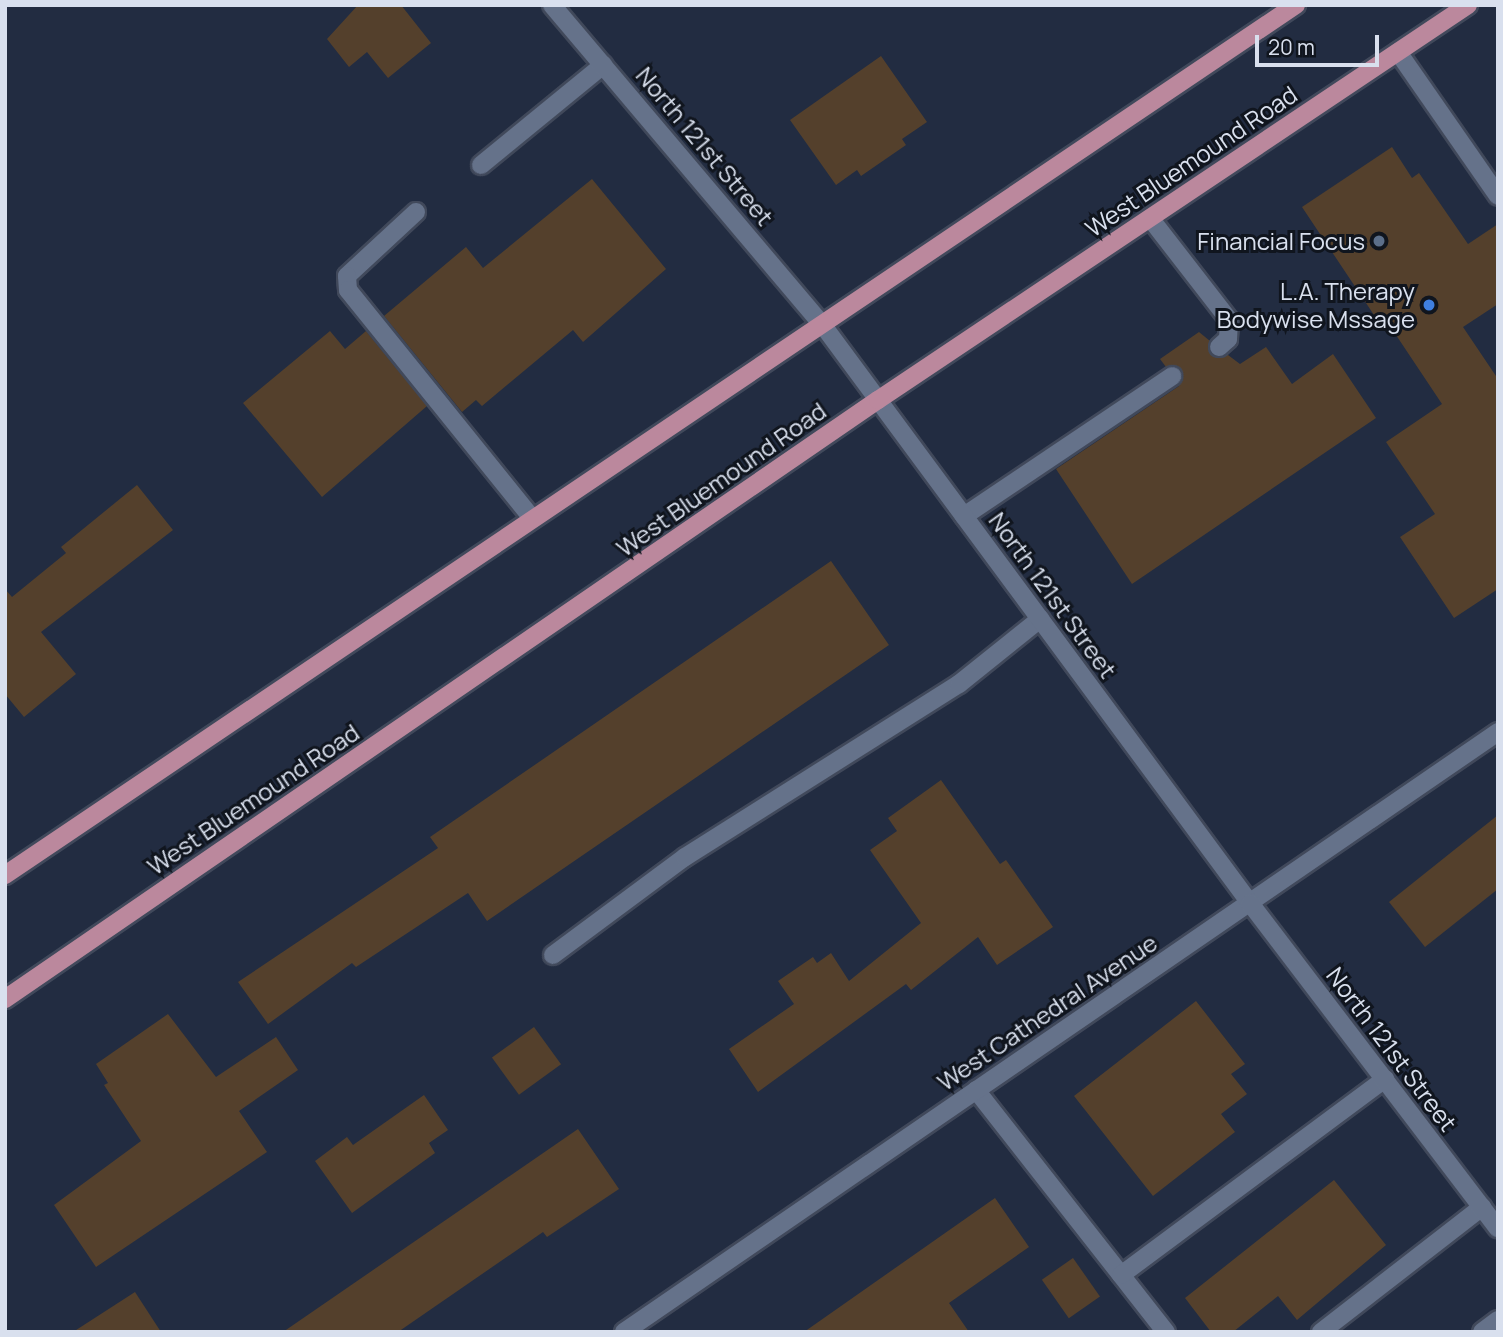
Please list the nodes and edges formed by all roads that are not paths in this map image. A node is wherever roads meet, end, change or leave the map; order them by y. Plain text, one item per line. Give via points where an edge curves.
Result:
1 (552, 5) edge
2 (1296, 5) edge
3 (1468, 5) edge
4 (1398, 52) junction
5 (603, 65) junction
6 (481, 165) dead end
7 (1498, 196) edge
8 (416, 212) dead end
9 (1150, 218) junction
10 (822, 324) junction
11 (1219, 347) dead end
12 (1172, 376) dead end
13 (878, 400) junction
14 (964, 516) junction
15 (533, 519) junction
16 (1040, 619) junction
17 (1498, 732) edge
18 (5, 875) edge
19 (1250, 903) junction
20 (553, 955) dead end
21 (5, 999) edge
22 (1385, 1079) junction
23 (976, 1090) junction
24 (1482, 1207) junction
25 (1498, 1228) edge
26 (1121, 1275) junction
27 (1498, 1320) edge
28 (624, 1332) edge
29 (1166, 1332) edge
30 (1321, 1332) edge
31 (1482, 1332) edge

1 - 5 street, North 121st Street
2 - 10 main road
3 - 4 main road, West Bluemound Road
4 - 7 street
4 - 9 main road, West Bluemound Road
5 - 6 street
5 - 10 street, North 121st Street
8 - 15 street via 347,276 348,290
9 - 11 street via 1229,320 1228,339
9 - 13 main road, West Bluemound Road
10 - 13 street, North 121st Street
10 - 15 main road
12 - 14 street
13 - 14 street, North 121st Street
13 - 21 main road, West Bluemound Road
14 - 16 street, North 121st Street
15 - 18 main road
16 - 19 street, North 121st Street
16 - 20 street via 958,684 685,857
17 - 19 street, West Cathedral Avenue
19 - 22 street, North 121st Street
19 - 23 street, West Cathedral Avenue
22 - 24 street, North 121st Street
22 - 26 street
23 - 26 street
23 - 28 street, West Cathedral Avenue
24 - 25 street, North 121st Street
24 - 30 street
26 - 29 street
27 - 31 street

